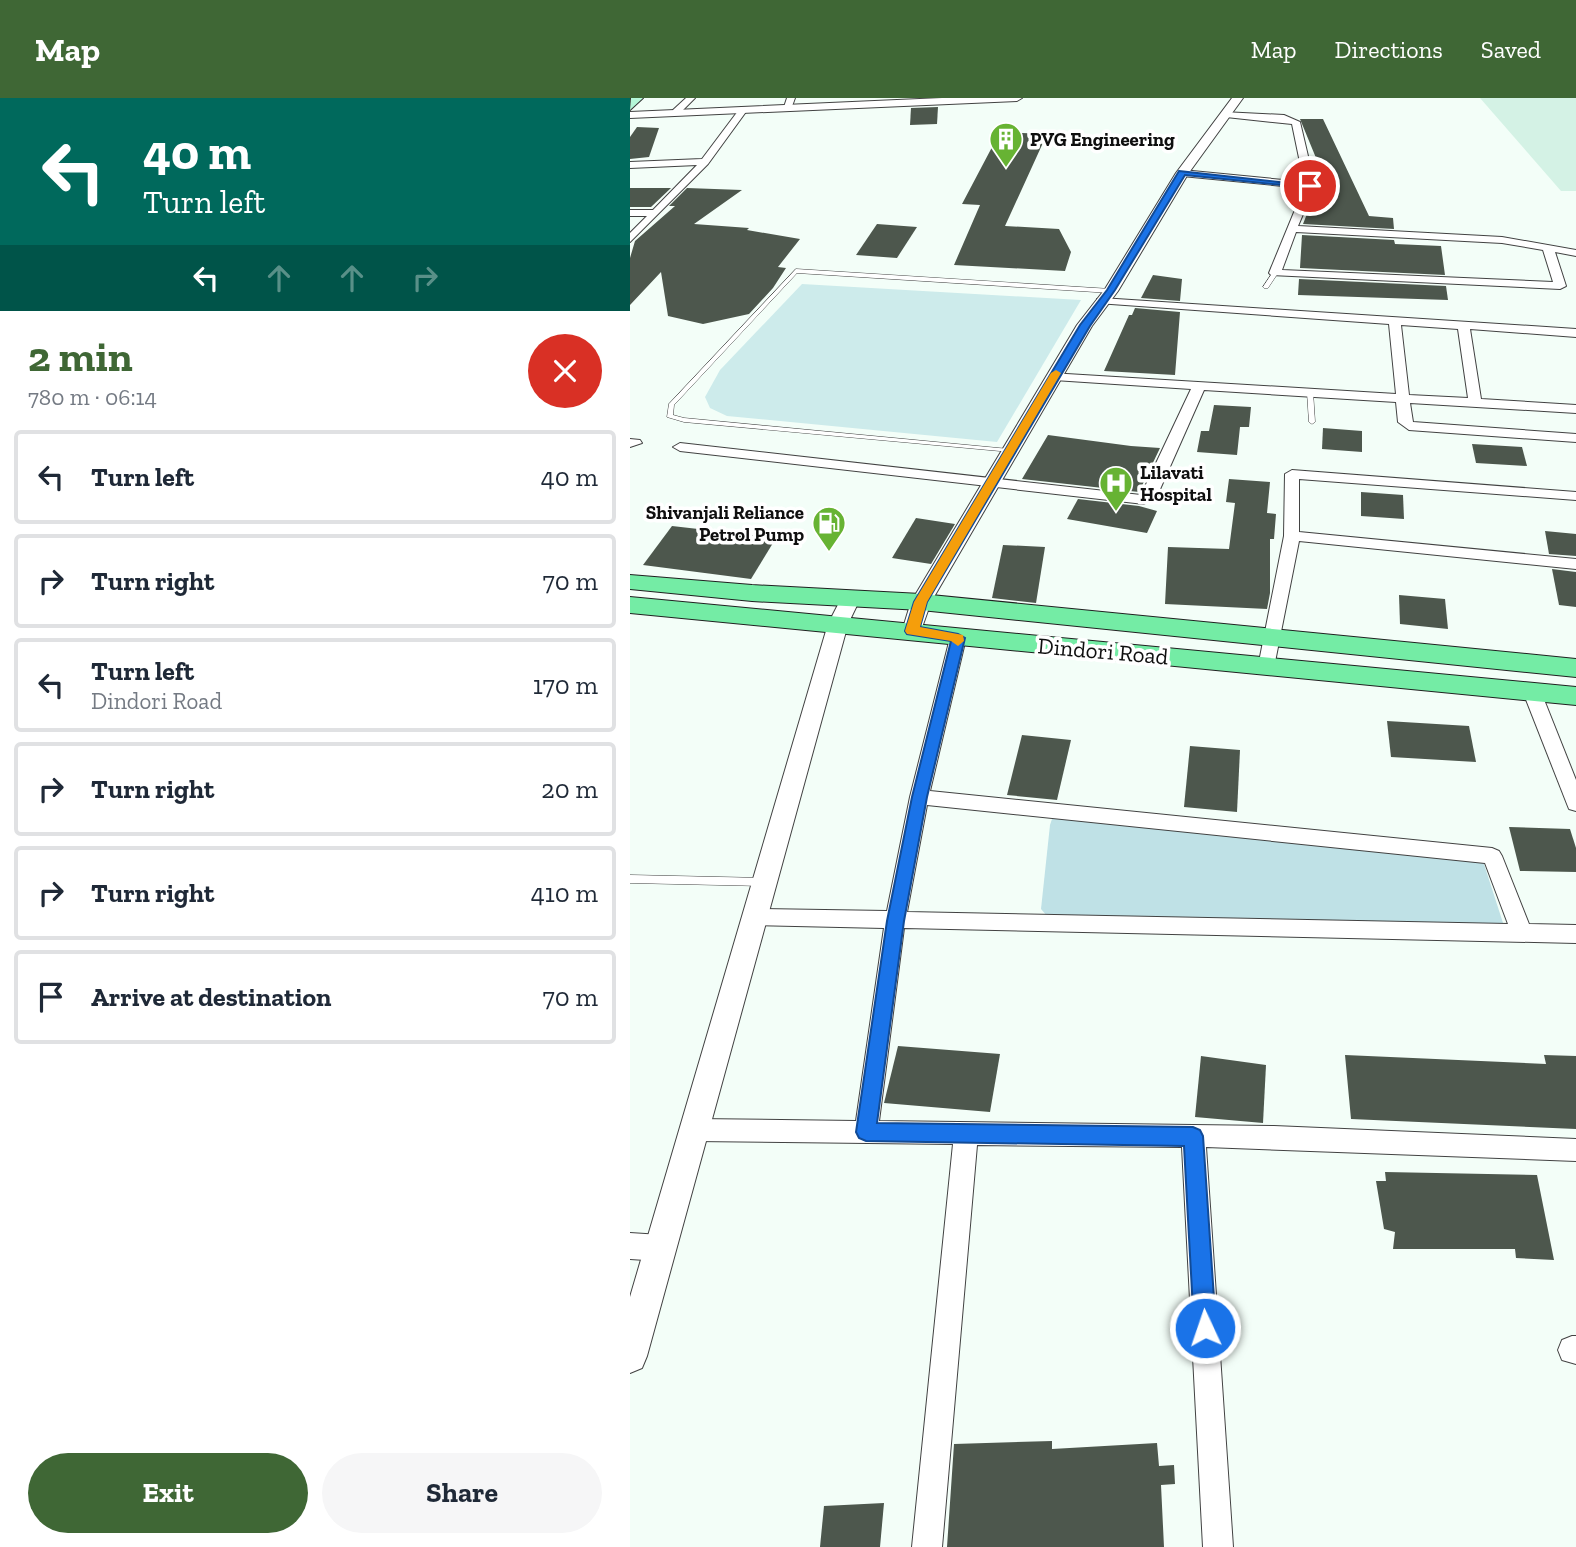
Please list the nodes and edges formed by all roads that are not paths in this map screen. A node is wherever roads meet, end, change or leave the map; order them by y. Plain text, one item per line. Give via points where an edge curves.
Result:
1 (637, 98) edge
2 (691, 98) edge
3 (1014, 98) edge
4 (1238, 98) edge
5 (789, 103) edge
6 (630, 106) edge
7 (744, 109) junction
8 (676, 111) junction
9 (1226, 114) junction
10 (630, 115) edge
11 (705, 162) junction
12 (630, 165) edge
13 (1182, 173) junction
14 (1310, 186) junction
15 (655, 213) junction
16 (630, 214) edge
17 (1292, 229) junction
18 (630, 239) edge
19 (1548, 250) junction
20 (1576, 253) edge
21 (1275, 273) junction
22 (1266, 287) dead end
23 (1106, 296) junction
24 (1395, 321) junction
25 (1464, 326) junction
26 (1576, 332) edge
27 (1054, 376) junction
28 (1199, 386) junction
29 (1310, 392) junction
30 (1402, 399) junction
31 (1475, 403) junction
32 (1576, 409) edge
33 (1311, 422) dead end
34 (1576, 438) edge
35 (680, 447) dead end
36 (1009, 451) junction
37 (991, 482) junction
38 (1576, 496) edge
39 (1292, 537) junction
40 (1576, 564) edge
41 (630, 582) edge
42 (851, 597) junction
43 (921, 602) junction
44 (630, 605) edge
45 (838, 624) junction
46 (912, 631) junction
47 (958, 638) junction
48 (1270, 639) junction
49 (1266, 667) junction
50 (1576, 668) edge
51 (1532, 692) junction
52 (1576, 696) edge
53 (919, 797) junction
54 (1576, 804) edge
55 (630, 879) edge
56 (765, 882) junction
57 (755, 918) junction
58 (895, 921) junction
59 (1522, 933) junction
60 (1576, 934) edge
61 (695, 1130) junction
62 (866, 1132) junction
63 (966, 1133) junction
64 (1193, 1136) junction
65 (1576, 1150) edge
66 (630, 1246) edge
67 (661, 1248) junction
68 (630, 1356) edge
69 (927, 1547) edge
70 (1219, 1547) edge

1 - 6 main road
2 - 8 street
3 - 5 street
4 - 9 street
5 - 7 street
7 - 8 street
7 - 11 street
8 - 10 street
9 - 13 street
9 - 14 street via 1296,122
11 - 12 street
11 - 15 street
13 - 14 street
13 - 23 street
14 - 17 street
15 - 16 street
15 - 18 street
17 - 19 street via 1502,240
17 - 21 street
19 - 20 street
19 - 21 street via 1560,286
21 - 22 lane
23 - 24 street
23 - 27 street
23 - 36 lane via 796,271 671,405 669,416
24 - 25 street
24 - 30 street
25 - 26 street
25 - 31 street
27 - 28 street
27 - 36 street
28 - 29 street
28 - 37 street via 1150,496 1144,500
29 - 30 street
29 - 33 lane
30 - 31 street
30 - 34 street via 1405,422 1415,428
31 - 32 street
35 - 37 street
36 - 37 street
37 - 43 street
38 - 39 street via 1292,474
39 - 40 street
39 - 48 street
41 - 42 main road
42 - 43 main road
42 - 45 street
43 - 46 street
43 - 48 main road
44 - 45 main road, Dindori Road
45 - 46 main road, Dindori Road
45 - 56 street
46 - 47 main road, Dindori Road
47 - 49 main road, Dindori Road
47 - 53 street
48 - 49 street
48 - 50 main road
49 - 51 main road, Dindori Road
51 - 52 main road, Dindori Road
51 - 54 street
53 - 58 street
53 - 59 street via 1492,856
55 - 56 lane
56 - 57 street
57 - 58 street
57 - 61 street
58 - 59 street
58 - 62 street
59 - 60 street
61 - 62 street
61 - 67 street
62 - 63 street
63 - 64 street
63 - 69 street
64 - 65 street
64 - 70 street
66 - 67 street
67 - 68 street

